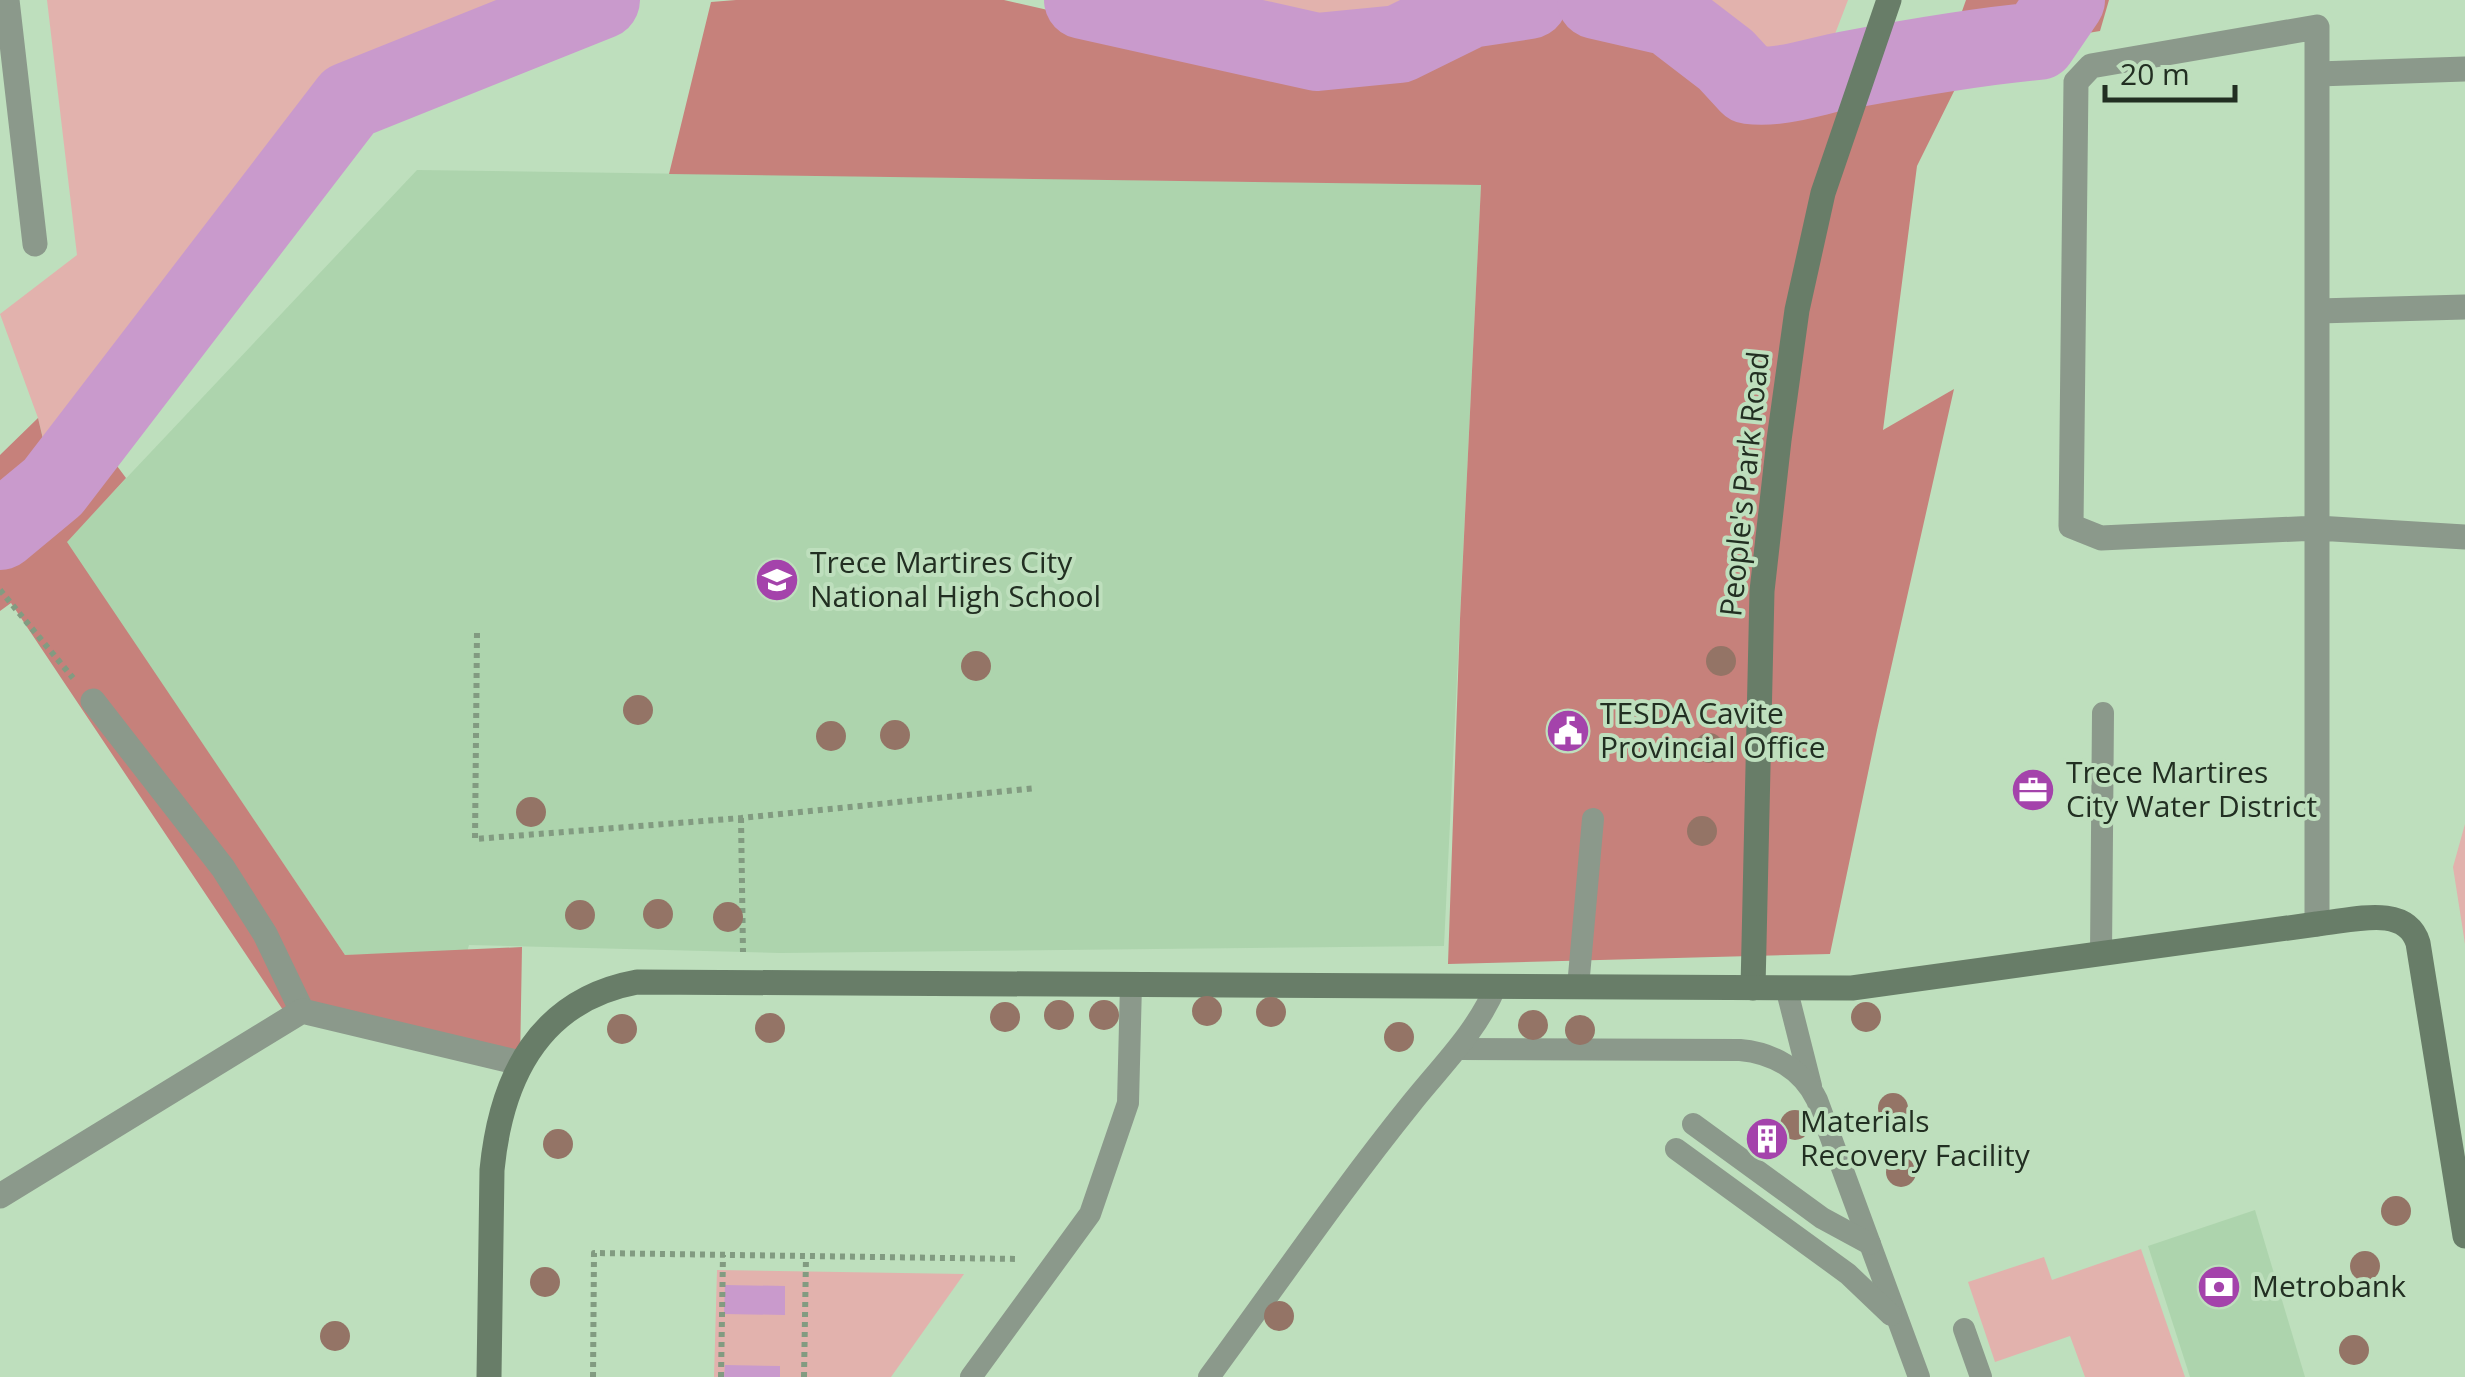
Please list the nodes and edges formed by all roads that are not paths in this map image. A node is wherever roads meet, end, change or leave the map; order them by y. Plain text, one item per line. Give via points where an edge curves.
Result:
1 (6, 0) edge
2 (1889, 2) edge
3 (2465, 69) edge
4 (2318, 74) junction
5 (36, 244) dead end
6 (2465, 307) edge
7 (2318, 311) junction
8 (2317, 528) junction
9 (2465, 537) edge
10 (92, 701) road end
11 (2103, 713) dead end
12 (1593, 819) dead end
13 (2318, 924) junction
14 (2101, 954) junction
15 (1131, 984) junction
16 (1496, 986) junction
17 (1578, 986) junction
18 (1752, 988) junction
19 (1786, 988) junction
20 (302, 1011) junction
21 (1459, 1049) junction
22 (520, 1063) junction
23 (1813, 1090) junction
24 (1693, 1124) dead end
25 (1676, 1149) dead end
26 (0, 1196) edge
27 (1822, 1218) junction
28 (2465, 1236) edge
29 (1870, 1244) junction
30 (1826, 1259) junction
31 (1964, 1329) dead end
32 (1904, 1338) junction
33 (489, 1377) edge
34 (971, 1377) edge
35 (1209, 1377) edge
36 (1918, 1377) edge
37 (1981, 1377) edge

1 - 5 street
2 - 18 street, People's Park Road via 1823,192 1797,310 1762,591
3 - 4 street
4 - 7 street
4 - 8 street via 2317,28 2090,66 2076,82 2071,526 2102,538
6 - 7 street
7 - 8 street
8 - 9 street
8 - 13 street
10 - 20 street via 223,868 266,934
11 - 14 lane
12 - 17 lane
13 - 14 street
13 - 28 street via 2394,918 2416,934
14 - 19 street via 1852,988
15 - 16 street
15 - 22 street via 637,982 604,989 569,1008
15 - 34 lane via 1128,1102 1090,1214
16 - 17 street
16 - 21 lane
17 - 18 street
18 - 19 street
19 - 23 lane
20 - 22 street
20 - 26 street
21 - 23 lane via 1753,1051 1789,1066
21 - 35 lane
22 - 33 street via 495,1141
23 - 29 lane
24 - 27 lane
25 - 30 lane
27 - 29 lane
27 - 30 lane
29 - 32 lane
30 - 32 lane via 1890,1312
31 - 37 lane
32 - 36 lane

